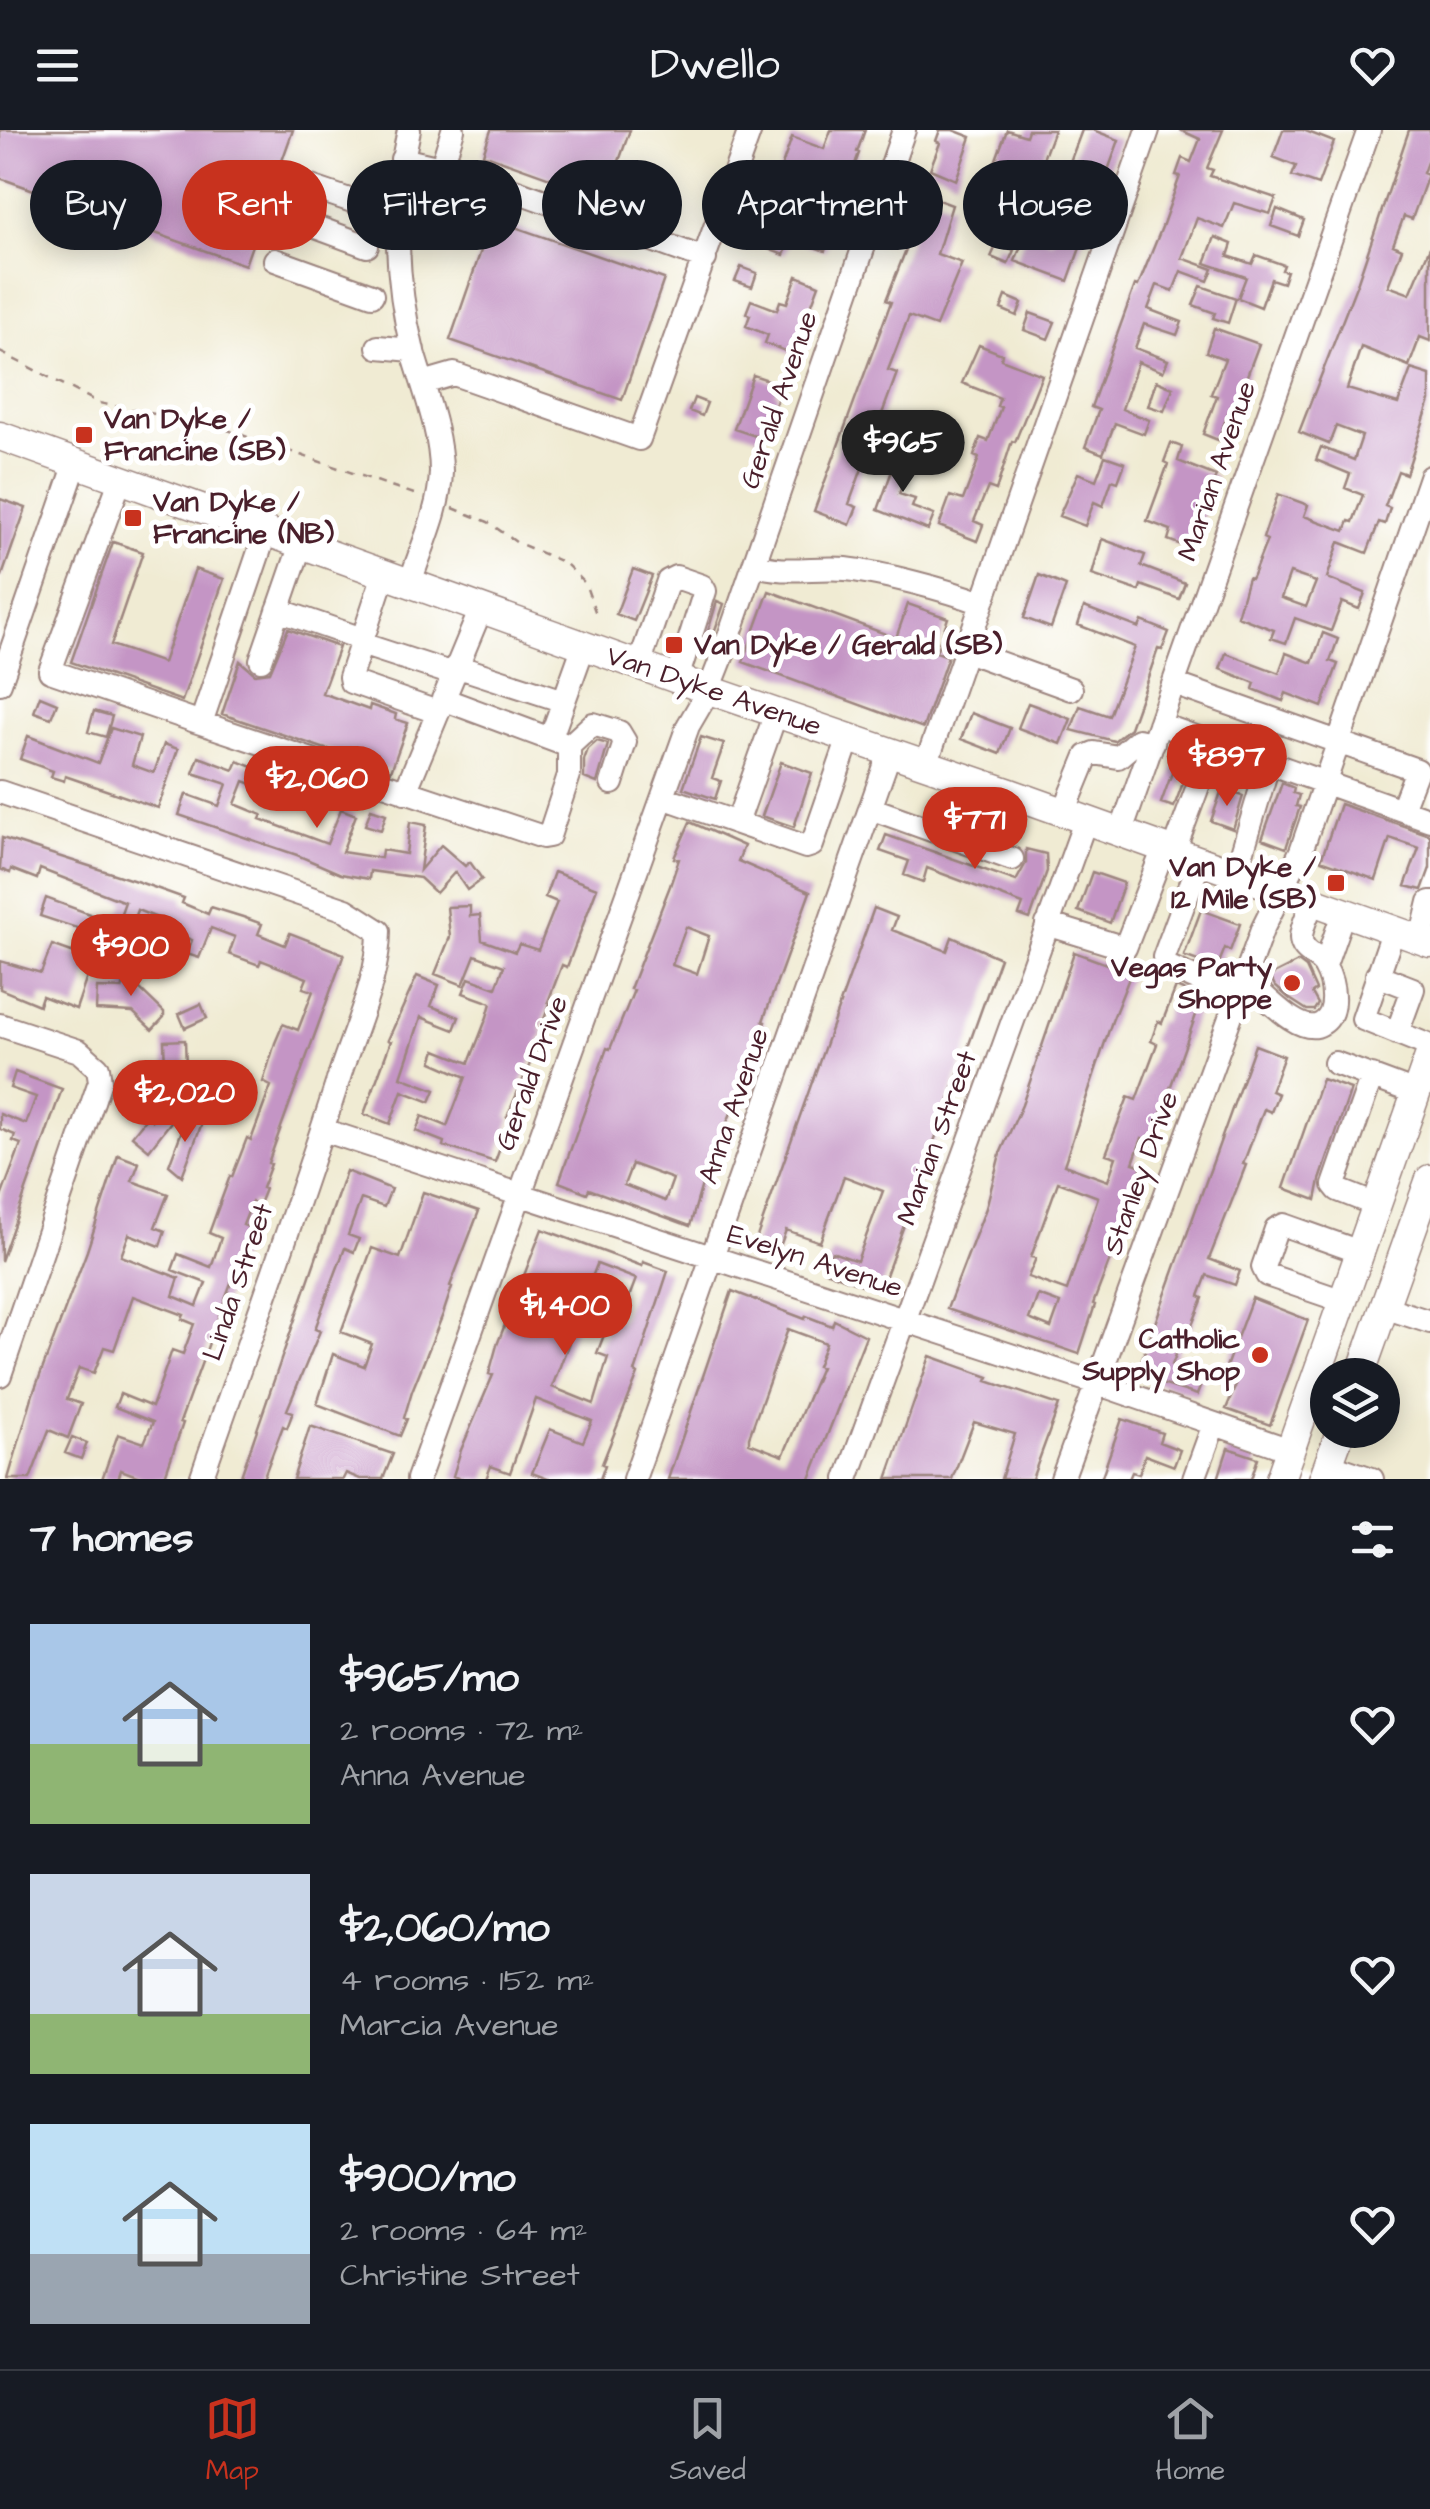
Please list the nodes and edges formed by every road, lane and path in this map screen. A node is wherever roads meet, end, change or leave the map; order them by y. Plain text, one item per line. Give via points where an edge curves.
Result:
1 (409, 130) edge
2 (453, 130) edge
3 (750, 130) edge
4 (904, 130) edge
5 (1148, 130) edge
6 (1369, 130) edge
7 (402, 159) junction
8 (408, 160) edge
9 (444, 160) edge
10 (522, 194) edge
11 (704, 258) junction
12 (276, 260) dead end
13 (372, 295) dead end
14 (378, 347) dead end
15 (413, 350) junction
16 (0, 352) edge
17 (423, 383) junction
18 (0, 436) edge
19 (76, 463) junction
20 (1430, 477) edge
21 (121, 478) junction
22 (437, 502) junction
23 (266, 532) junction
24 (301, 544) junction
25 (754, 564) junction
26 (397, 579) junction
27 (982, 603) junction
28 (481, 609) junction
29 (278, 610) junction
30 (596, 614) dead end
31 (362, 642) junction
32 (584, 645) junction
33 (966, 651) junction
34 (5, 654) edge
35 (261, 660) dead end
36 (639, 665) junction
37 (455, 670) junction
38 (50, 671) junction
39 (677, 678) junction
40 (0, 683) edge
41 (1174, 684) junction
42 (1071, 689) dead end
43 (709, 690) junction
44 (564, 701) junction
45 (440, 706) junction
46 (776, 713) junction
47 (201, 723) junction
48 (1156, 733) junction
49 (849, 738) junction
50 (560, 742) junction
51 (1338, 742) junction
52 (1214, 743) junction
53 (890, 752) junction
54 (1270, 762) junction
55 (926, 764) junction
56 (612, 782) dead end
57 (1324, 782) junction
58 (0, 792) edge
59 (405, 792) junction
60 (1010, 792) junction
61 (663, 797) junction
62 (870, 808) junction
63 (1402, 809) junction
64 (1075, 816) junction
65 (1430, 820) edge
66 (736, 822) junction
67 (1121, 832) junction
68 (1179, 853) junction
69 (1236, 873) junction
70 (1282, 890) junction
71 (1313, 900) junction
72 (1430, 902) edge
73 (1344, 911) junction
74 (1047, 924) junction
75 (1394, 928) junction
76 (1426, 941) edge
77 (1325, 965) junction
78 (1377, 975) junction
79 (1241, 988) junction
80 (0, 1024) edge
81 (1397, 1033) junction
82 (1430, 1046) edge
83 (1430, 1054) edge
84 (1335, 1062) dead end
85 (1372, 1076) junction
86 (1416, 1093) junction
87 (322, 1130) junction
88 (1430, 1179) edge
89 (518, 1196) junction
90 (1376, 1205) junction
91 (1411, 1232) junction
92 (1360, 1252) junction
93 (712, 1259) junction
94 (1342, 1301) junction
95 (1384, 1307) junction
96 (902, 1321) junction
97 (1430, 1322) edge
98 (1366, 1358) edge
99 (0, 1374) edge
100 (1096, 1382) junction
101 (1214, 1424) junction
102 (1331, 1448) edge
103 (1290, 1450) junction
104 (1319, 1474) edge
105 (201, 1479) edge
106 (418, 1479) edge
107 (634, 1479) edge
108 (847, 1479) edge
109 (1062, 1479) edge
110 (1194, 1479) edge
111 (1280, 1479) edge
112 (1372, 1479) edge

1 - 7 street
2 - 9 street
3 - 11 street
4 - 25 street, Gerald Avenue
5 - 27 street
6 - 41 street, Marian Avenue
7 - 8 street
7 - 15 street via 397,225
10 - 11 street
11 - 17 street via 639,438 454,374
12 - 13 street
14 - 15 street
15 - 17 street
16 - 22 path via 99,403 216,426
17 - 22 street via 439,452
18 - 19 main road, Van Dyke Avenue
19 - 21 main road, Van Dyke Avenue
19 - 34 street
20 - 51 street, Stanley Drive
21 - 23 main road, Van Dyke Avenue
21 - 38 street
22 - 26 street
22 - 30 path via 565,564 586,583
23 - 24 main road, Van Dyke Avenue
23 - 47 street
24 - 26 main road, Van Dyke Avenue
24 - 29 street
25 - 27 street via 770,570 852,570
25 - 43 street, Gerald Avenue
26 - 28 main road, Van Dyke Avenue
26 - 31 street
27 - 33 street
28 - 32 main road, Van Dyke Avenue
28 - 37 street
29 - 31 street
29 - 35 street
31 - 37 street
31 - 45 street via 351,682
32 - 36 main road, Van Dyke Avenue
32 - 44 street
33 - 42 street
33 - 55 street
34 - 38 street
34 - 40 street
36 - 39 main road, Van Dyke Avenue
36 - 39 street via 668,580 676,577 704,590
37 - 44 street
37 - 45 street
38 - 47 street
39 - 43 main road, Van Dyke Avenue
41 - 48 street, Marian Avenue
41 - 51 street
43 - 46 main road, Van Dyke Avenue
43 - 61 street, Gerald Drive via 688,726
44 - 50 street
45 - 50 street
45 - 59 street
46 - 49 main road, Van Dyke Avenue
46 - 66 street
47 - 59 street
48 - 52 street
48 - 64 street, Marian Street via 1118,758 1087,756
48 - 67 street, Marian Avenue
49 - 53 main road, Van Dyke Avenue
49 - 66 street via 812,846
50 - 56 street via 593,724 619,732 625,742
50 - 59 street via 569,775 549,836
51 - 57 street, Stanley Drive
51 - 63 street via 1417,770
52 - 54 street
52 - 68 street
53 - 55 main road, Van Dyke Avenue
53 - 62 street, Anna Avenue
54 - 57 street
54 - 69 street
55 - 60 main road, Van Dyke Avenue
57 - 63 street
57 - 70 street, Stanley Drive
58 - 87 street, Linda Street via 346,910 379,931
60 - 62 street via 1001,855
60 - 64 main road, Van Dyke Avenue
61 - 66 street
61 - 89 street, Gerald Drive
62 - 93 street, Anna Avenue
63 - 65 street
64 - 67 main road, Van Dyke Avenue
64 - 74 street, Marian Street
67 - 68 main road, Van Dyke Avenue
68 - 69 main road, Van Dyke Avenue
68 - 74 street via 1124,948
68 - 79 street via 1167,966
69 - 70 main road, Van Dyke Avenue
70 - 71 main road, Van Dyke Avenue
70 - 79 street, Stanley Drive
71 - 73 main road, Van Dyke Avenue
71 - 77 street via 1301,938
72 - 76 street
73 - 75 main road, Van Dyke Avenue
73 - 77 street
74 - 96 street, Marian Street
75 - 76 main road, Van Dyke Avenue
75 - 78 street
77 - 79 street via 1333,1006 1314,1027 1292,1021
78 - 81 street via 1363,1019
78 - 81 street via 1413,989
79 - 100 street, Stanley Drive
80 - 99 street via 78,1051 98,1068 100,1080
81 - 82 street
83 - 86 main road
84 - 85 street
85 - 86 street
85 - 90 street via 1334,1185
86 - 90 main road
87 - 89 street, Evelyn Avenue
87 - 105 street, Linda Street
88 - 91 main road
89 - 93 street, Evelyn Avenue
89 - 106 street, Gerald Drive
90 - 91 main road
90 - 92 main road
91 - 95 main road
92 - 94 main road
92 - 94 street via 1284,1225 1276,1229 1263,1267 1267,1275
93 - 96 street, Evelyn Avenue
93 - 107 street, Anna Avenue
94 - 103 main road
95 - 97 street
95 - 98 main road
96 - 100 street, Evelyn Avenue
96 - 108 street, Marian Street
100 - 101 street, Evelyn Avenue
100 - 109 street, Stanley Drive
101 - 103 street, Evelyn Avenue
101 - 110 street
102 - 104 main road
103 - 104 main road
103 - 111 main road
104 - 112 street

